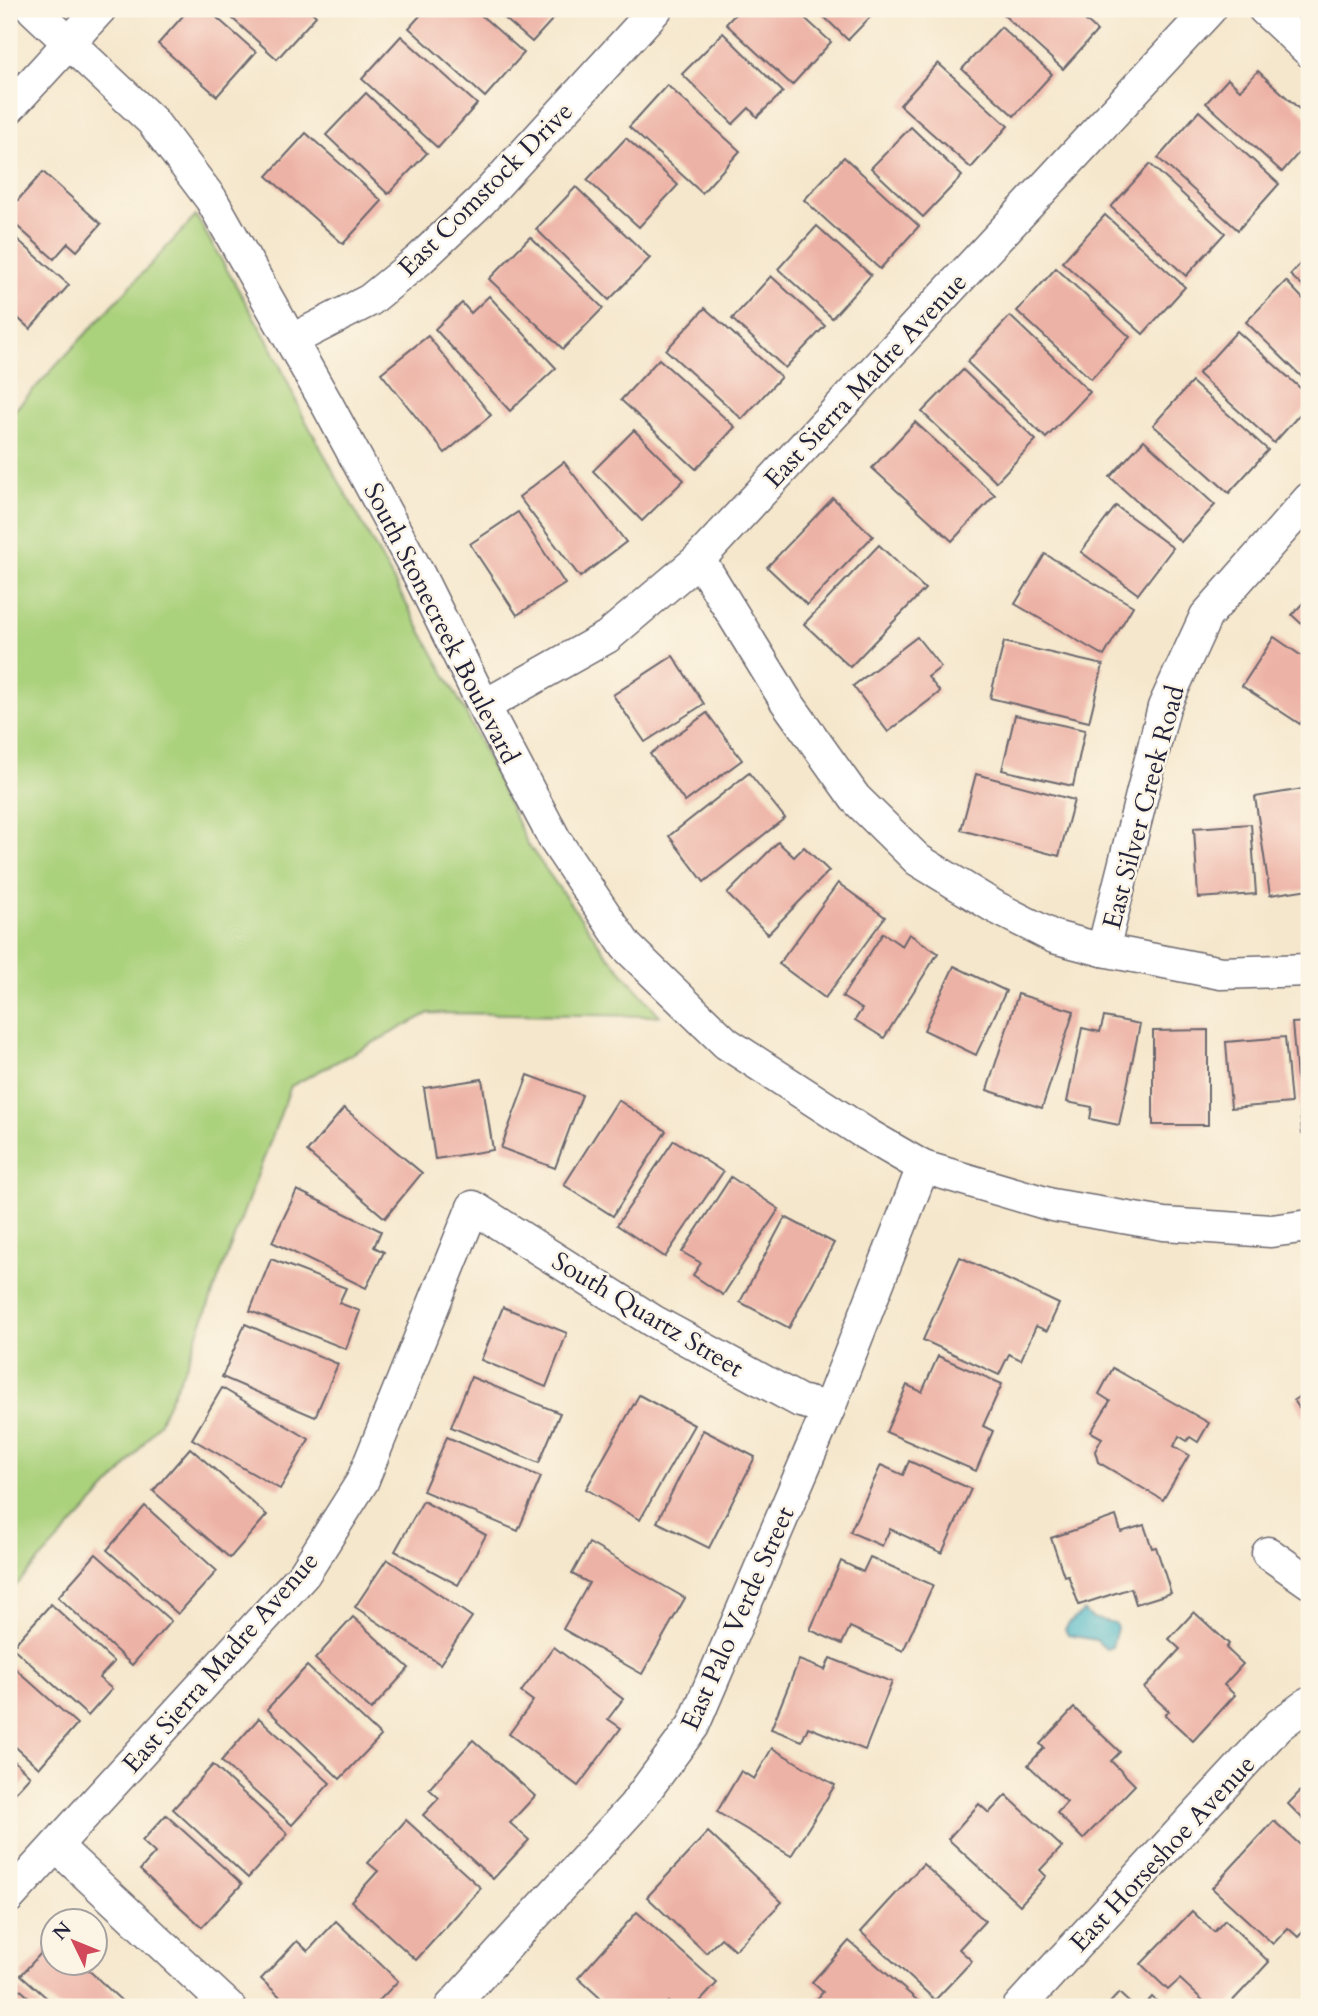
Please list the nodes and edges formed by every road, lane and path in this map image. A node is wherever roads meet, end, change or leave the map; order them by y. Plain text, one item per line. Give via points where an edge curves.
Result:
1 (33, 9) edge
2 (100, 9) edge
3 (656, 9) edge
4 (1210, 9) edge
5 (1264, 9) edge
6 (69, 43) junction
7 (1309, 51) edge
8 (9, 108) edge
9 (292, 340) junction
10 (1309, 499) edge
11 (699, 559) junction
12 (484, 706) junction
13 (1103, 950) junction
14 (1309, 970) edge
15 (923, 1167) junction
16 (473, 1207) joint
17 (1309, 1226) edge
18 (829, 1408) junction
19 (1268, 1553) dead end
20 (1309, 1582) edge
21 (1309, 1703) edge
22 (56, 1846) junction
23 (9, 1897) edge
24 (229, 2007) edge
25 (451, 2007) edge
26 (1019, 2007) edge

1 - 6 street, South Stonecreek Boulevard
2 - 6 street
3 - 9 street, East Comstock Drive via 481,201 419,261 370,300
4 - 11 street, East Sierra Madre Avenue
5 - 7 street
6 - 8 street
6 - 9 street, South Stonecreek Boulevard via 152,121 211,199
9 - 12 street, South Stonecreek Boulevard
10 - 13 street, East Silver Creek Road via 1206,616 1164,707
11 - 12 street, East Sierra Madre Avenue via 607,638
11 - 13 street via 786,701 855,797 918,860 1054,937
12 - 15 street, South Stonecreek Boulevard via 555,840 626,946 726,1043
13 - 14 street via 1220,973
15 - 17 street, South Stonecreek Boulevard via 1052,1205 1164,1224 1271,1231
15 - 18 street, East Palo Verde Street
16 - 18 street, South Quartz Street via 653,1321 800,1401
16 - 22 street, East Sierra Madre Avenue via 362,1482 304,1574
18 - 25 street, East Palo Verde Street via 693,1726 634,1807
19 - 20 street
21 - 26 street, East Horseshoe Avenue via 1279,1725
22 - 23 street, East Sierra Madre Avenue
22 - 24 street

